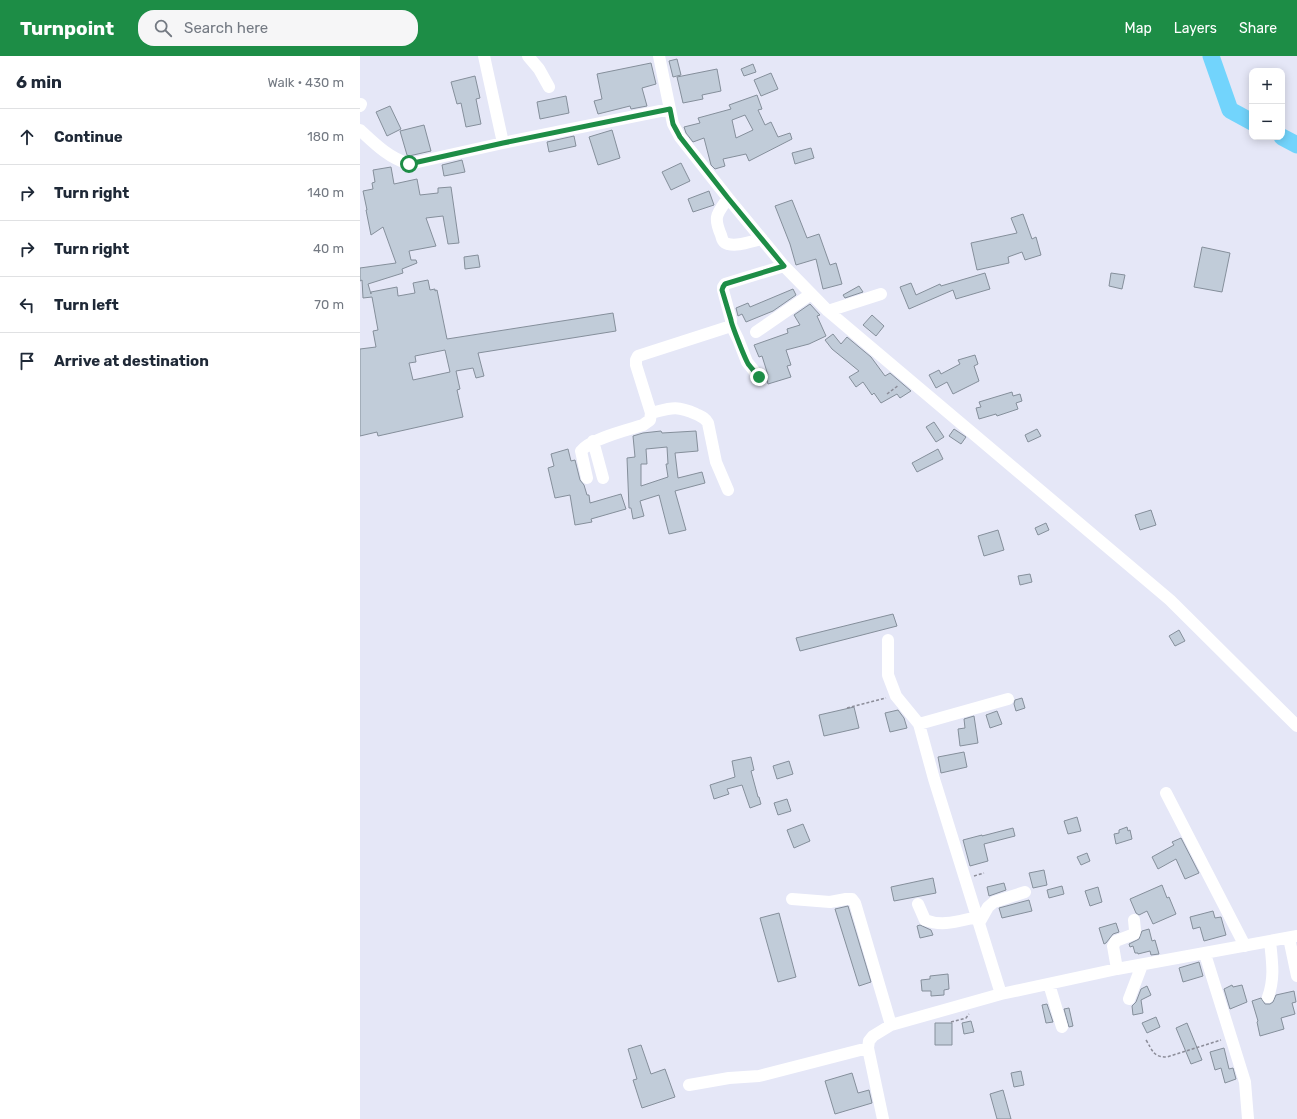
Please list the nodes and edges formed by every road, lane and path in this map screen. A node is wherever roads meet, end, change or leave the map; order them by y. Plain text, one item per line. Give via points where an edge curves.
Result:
1 (484, 56) edge
2 (528, 56) edge
3 (659, 56) edge
4 (549, 87) dead end
5 (670, 109) junction
6 (360, 130) edge
7 (503, 143) junction
8 (728, 198) junction
9 (762, 239) junction
10 (784, 266) junction
11 (811, 294) junction
12 (880, 294) dead end
13 (828, 311) junction
14 (731, 325) junction
15 (756, 332) dead end
16 (759, 377) dead end
17 (908, 379) junction
18 (887, 394) dead end
19 (651, 413) junction
20 (593, 441) junction
21 (587, 478) dead end
22 (603, 478) dead end
23 (728, 490) dead end
24 (888, 640) dead end
25 (896, 696) junction
26 (1008, 699) dead end
27 (847, 708) dead end
28 (919, 724) junction
29 (1297, 726) edge
30 (1166, 793) dead end
31 (1025, 892) dead end
32 (792, 899) dead end
33 (918, 904) dead end
34 (978, 920) junction
35 (1134, 920) dead end
36 (1293, 937) edge
37 (1270, 941) junction
38 (1245, 946) junction
39 (1205, 954) junction
40 (1142, 965) junction
41 (1117, 969) junction
42 (1297, 976) edge
43 (1049, 984) junction
44 (1000, 994) junction
45 (1268, 998) dead end
46 (1129, 999) dead end
47 (891, 1025) junction
48 (1062, 1027) dead end
49 (1230, 1037) junction
50 (1146, 1040) dead end
51 (868, 1048) junction
52 (689, 1085) dead end
53 (884, 1119) edge
54 (1248, 1119) edge

1 - 7 street
2 - 4 street
3 - 5 street
5 - 7 street
5 - 8 street via 673,124 680,137
6 - 7 street via 383,152 409,164
8 - 9 street
8 - 9 street via 716,219 724,242 733,244
9 - 10 street
10 - 11 street
10 - 14 street via 725,284 722,290
11 - 13 street
11 - 15 street
12 - 13 street
13 - 17 street
14 - 16 street via 747,362
14 - 19 street via 638,356 636,365
17 - 18 path
17 - 29 street via 1170,600
19 - 20 street via 650,420 642,425
19 - 23 street via 675,407 706,419 716,462
20 - 21 street via 581,451
20 - 22 street
24 - 25 street via 888,675
25 - 27 path
25 - 28 street
26 - 28 street
28 - 34 street
30 - 38 street
31 - 34 street via 994,902
32 - 47 street via 830,902 852,899
33 - 34 street via 925,920 933,923
34 - 44 street
35 - 41 street via 1134,934 1116,941 1113,946
36 - 37 street
36 - 42 street
37 - 38 street
37 - 45 street via 1274,974
38 - 39 street
39 - 40 street
39 - 49 street
40 - 41 street
40 - 46 street
41 - 43 street
43 - 44 street
43 - 48 street
44 - 47 street
47 - 51 street via 873,1036
49 - 50 path via 1167,1057 1156,1056
49 - 54 street via 1245,1082
51 - 52 street via 759,1076
51 - 53 street

